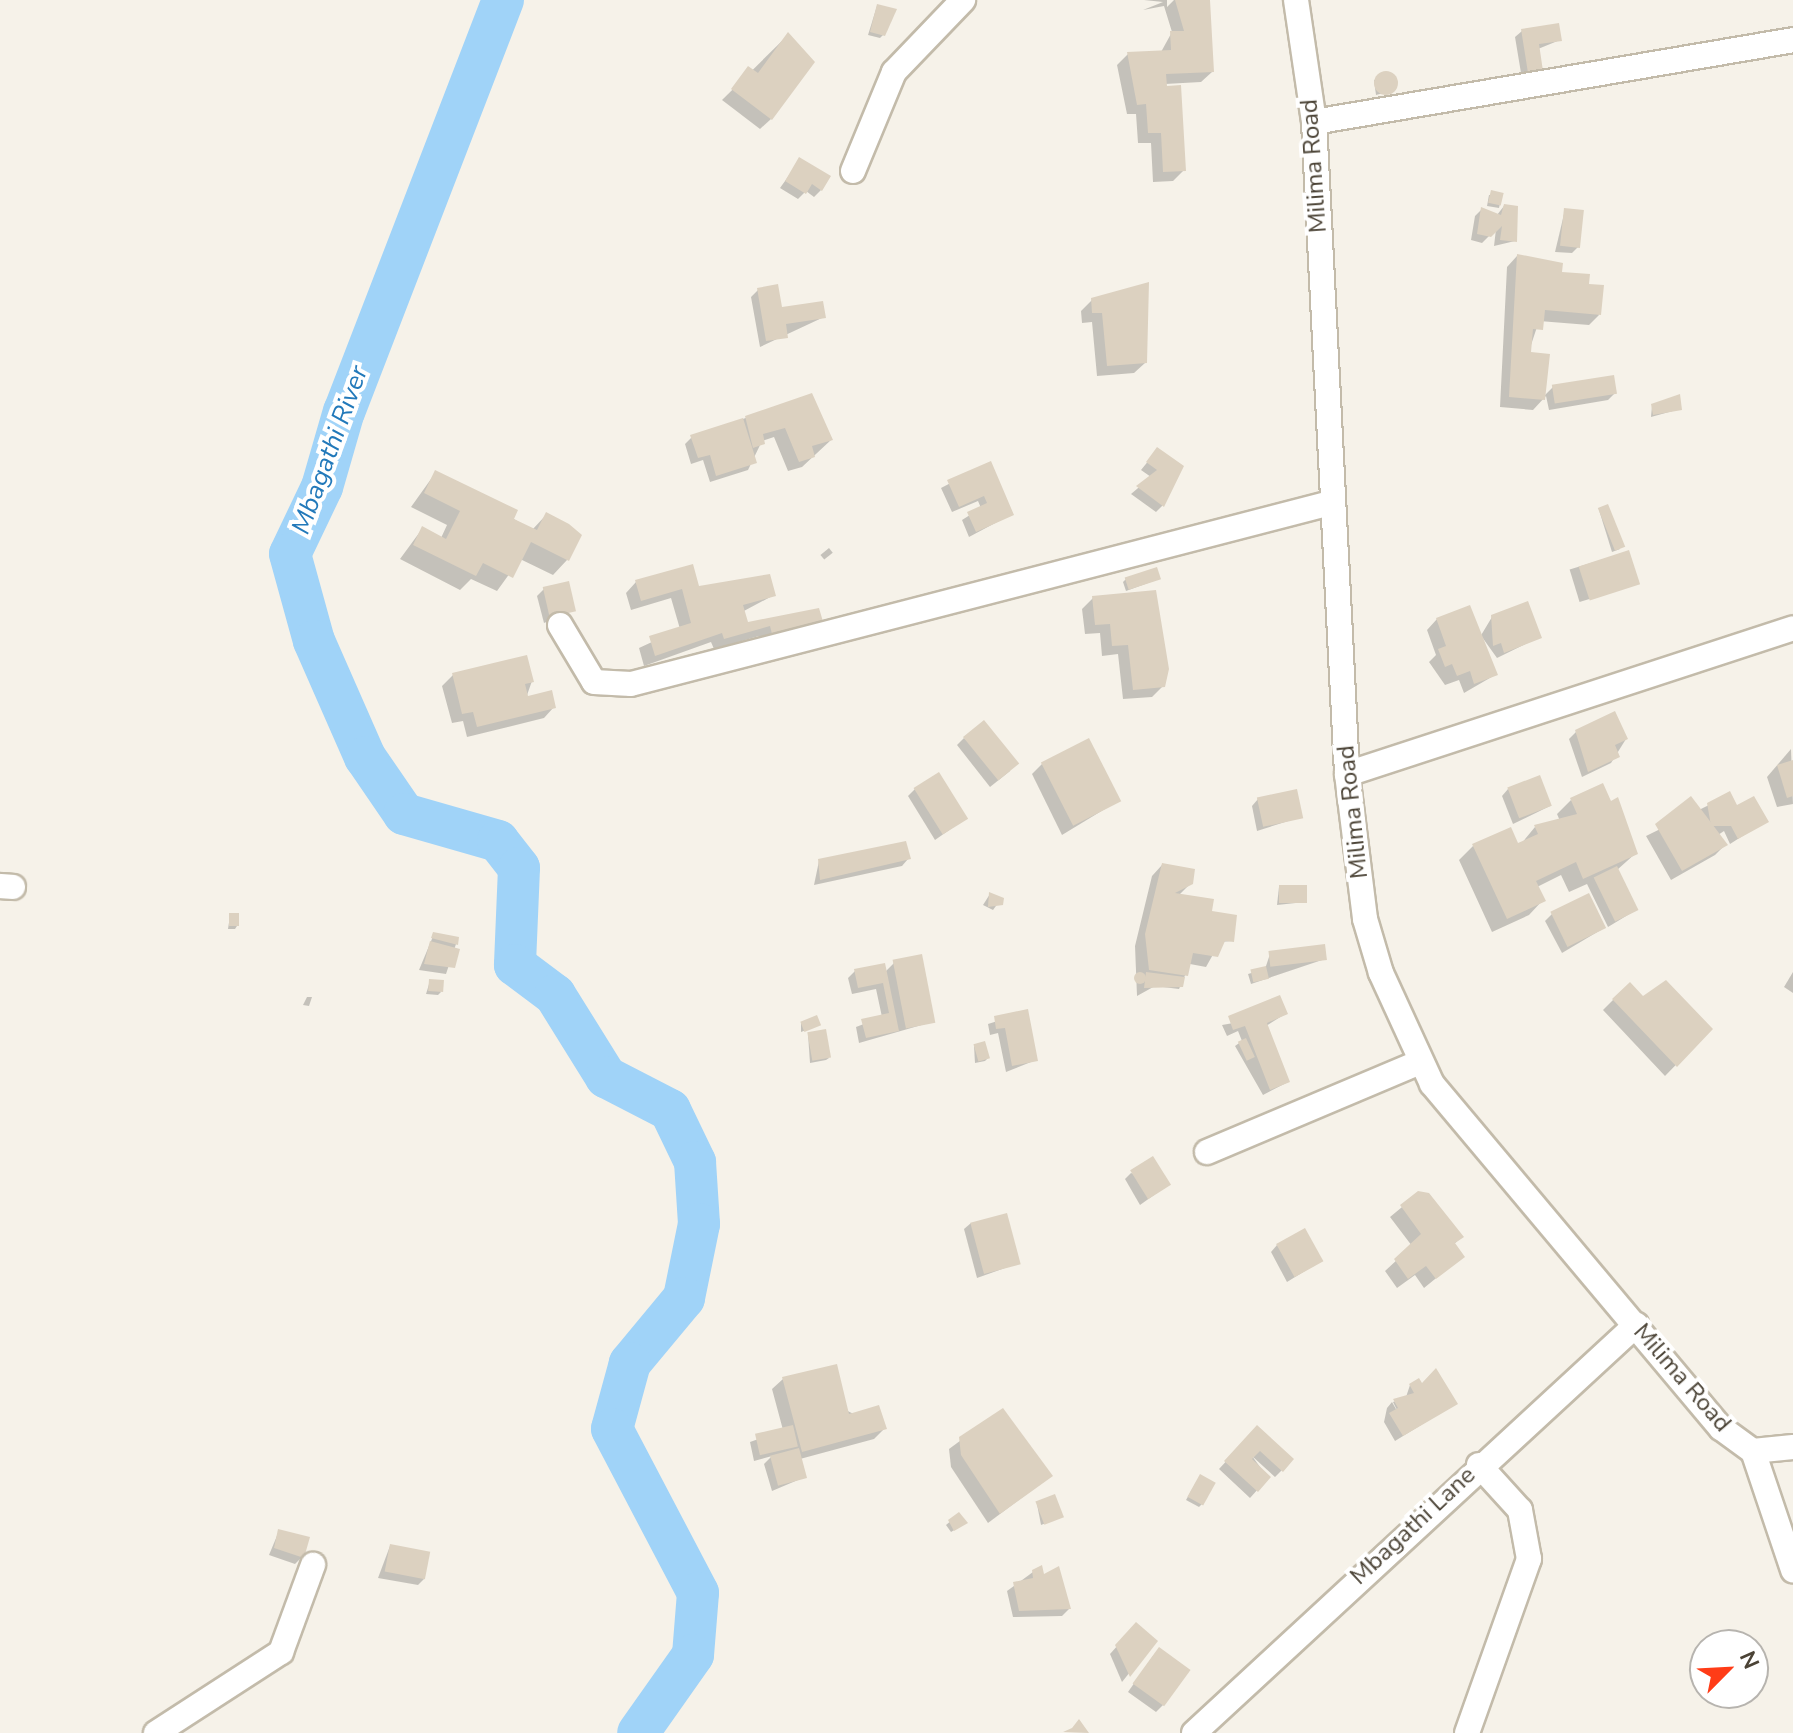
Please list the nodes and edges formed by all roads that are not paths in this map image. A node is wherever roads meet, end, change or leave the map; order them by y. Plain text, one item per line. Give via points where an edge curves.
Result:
1 (963, 0) edge
2 (1296, 0) edge
3 (1793, 40) edge
4 (1314, 122) junction
5 (853, 171) dead end
6 (1331, 503) junction
7 (560, 625) dead end
8 (1793, 628) edge
9 (1347, 774) junction
10 (1420, 1062) junction
11 (1207, 1152) dead end
12 (1636, 1325) junction
13 (1793, 1447) edge
14 (1753, 1451) junction
15 (1479, 1465) junction
16 (313, 1565) dead end
17 (1793, 1570) edge
18 (156, 1733) edge
19 (1194, 1733) edge
20 (1467, 1733) edge

1 - 5 street via 894,72
2 - 4 street, Milima Road
3 - 4 street
4 - 6 street, Milima Road
6 - 7 street via 631,684 594,682
6 - 9 street, Milima Road
8 - 9 street
9 - 10 street, Milima Road via 1365,919
10 - 11 street
10 - 12 street, Milima Road
12 - 14 street, Milima Road via 1721,1428
12 - 15 street, Mbagathi Lane
13 - 14 street, Milima Road
14 - 17 street
15 - 19 street, Mbagathi Lane
15 - 20 street via 1520,1510 1529,1559
16 - 18 street via 281,1652

